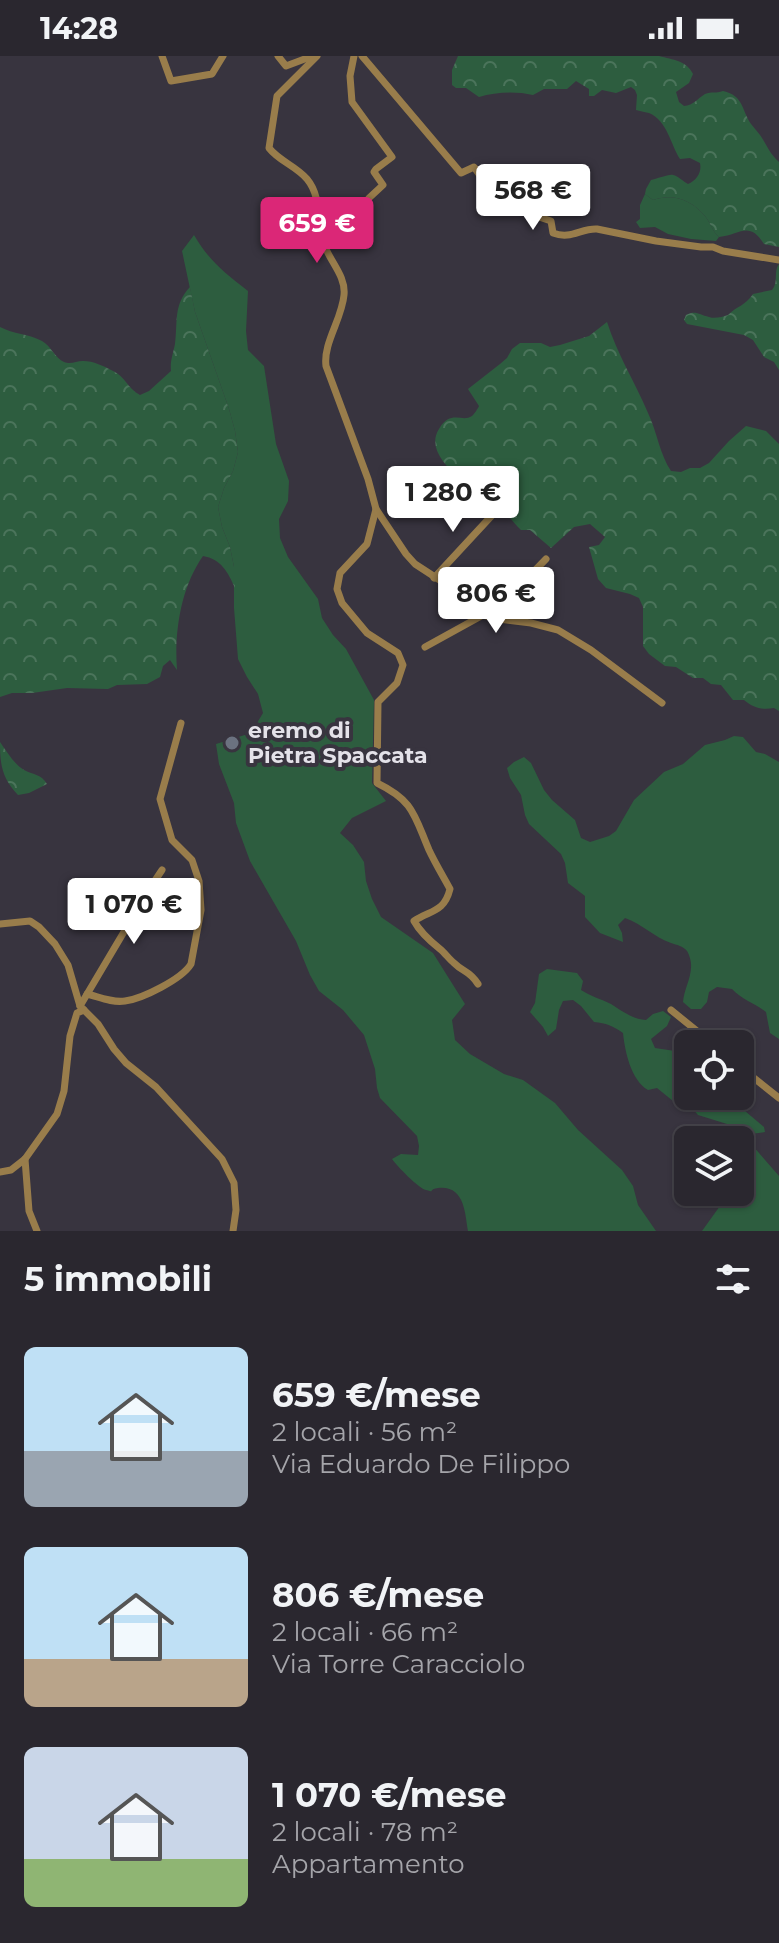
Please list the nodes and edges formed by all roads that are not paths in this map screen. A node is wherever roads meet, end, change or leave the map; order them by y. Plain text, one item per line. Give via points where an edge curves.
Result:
1 (162, 56) edge
2 (223, 56) edge
3 (278, 56) edge
4 (354, 56) edge
5 (362, 56) edge
6 (316, 57) edge
7 (369, 198) dead end
8 (779, 260) edge
9 (376, 509) junction
10 (496, 511) dead end
11 (546, 559) dead end
12 (434, 578) junction
13 (487, 616) junction
14 (425, 647) dead end
15 (662, 703) dead end
16 (181, 723) dead end
17 (162, 870) dead end
18 (0, 924) edge
19 (478, 984) dead end
20 (87, 994) junction
21 (82, 1008) junction
22 (671, 1010) dead end
23 (696, 1030) edge
24 (754, 1078) edge
25 (779, 1098) edge
26 (25, 1159) junction
27 (0, 1172) edge
28 (37, 1231) edge
29 (233, 1231) edge

1 - 2 street via 171,81 212,74
3 - 6 street via 286,66
4 - 7 street via 352,102 392,157 374,172 383,185
5 - 8 street via 461,173 474,167 500,204 551,221 553,233 580,234 590,228
6 - 9 street via 277,96 269,148 312,187 324,244 342,277 344,299 326,366
9 - 12 street via 406,554
9 - 19 street via 367,544 340,573 337,589 367,633 398,653 403,665 397,683 378,702 377,783 394,791 417,818 450,889 445,902 416,918 416,925
10 - 12 street
11 - 13 street
12 - 13 street
13 - 14 street
13 - 15 street via 558,630
16 - 20 street via 160,799 172,840 192,860 199,881 201,910 191,964 171,981 125,1001
17 - 20 street
18 - 21 street via 30,921 46,933 68,965
20 - 21 street
21 - 26 street via 70,1036 61,1105
21 - 29 street via 126,1063 156,1087 222,1159 234,1183
22 - 23 street
24 - 25 street
26 - 27 street
26 - 28 street via 29,1211

